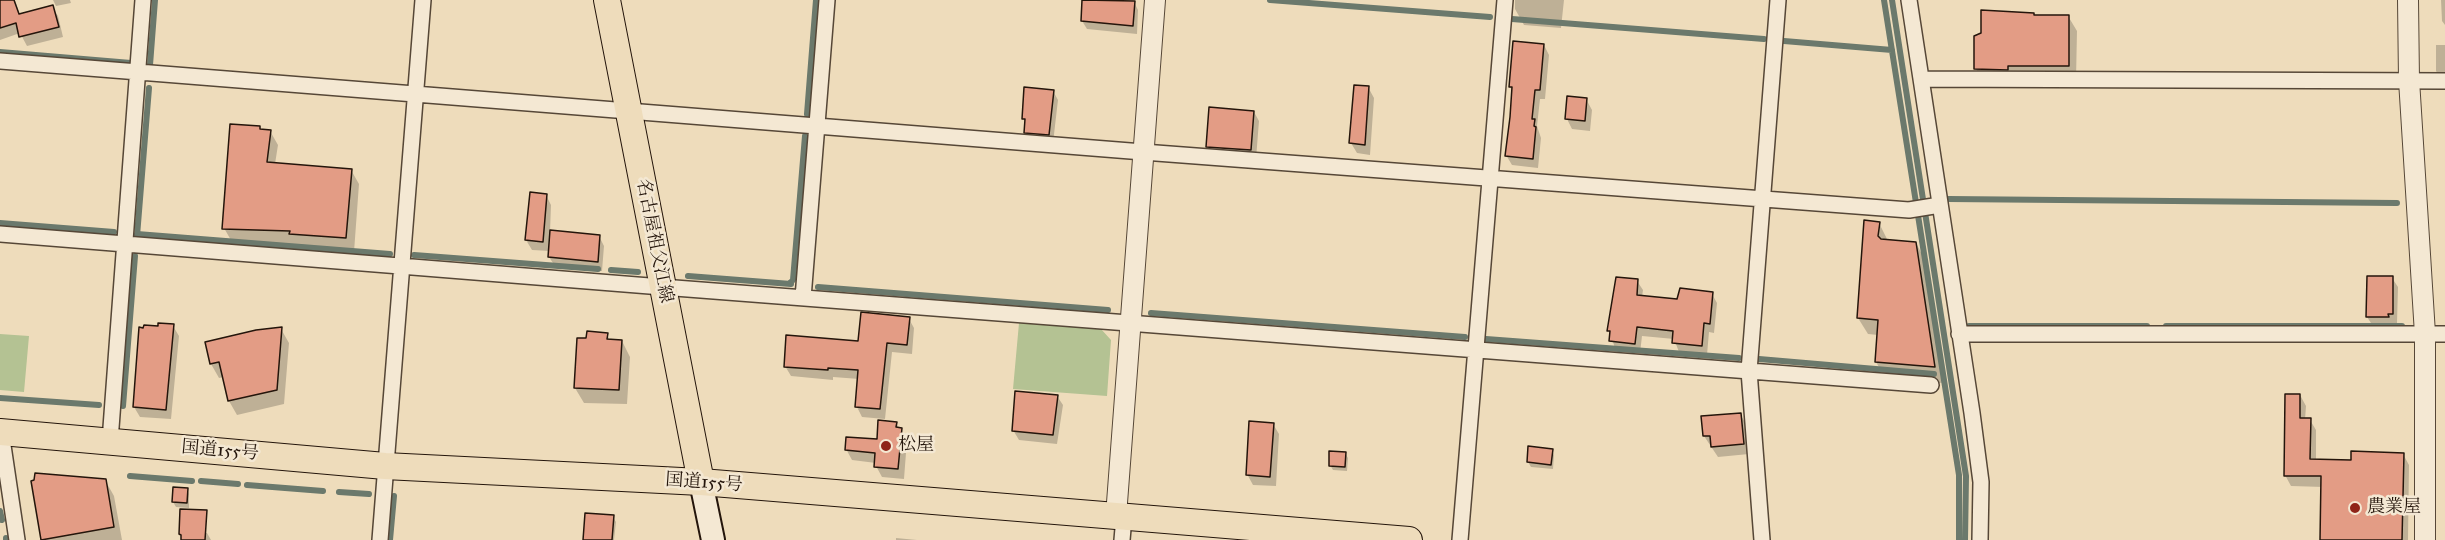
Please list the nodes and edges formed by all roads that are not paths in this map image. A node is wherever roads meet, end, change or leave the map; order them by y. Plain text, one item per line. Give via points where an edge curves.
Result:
1 (143, 0) edge
2 (423, 0) edge
3 (607, 0) edge
4 (827, 0) edge
5 (1155, 0) edge
6 (1505, 0) edge
7 (1778, 0) edge
8 (1909, 0) edge
9 (2408, 0) edge
10 (0, 61) edge
11 (138, 72) junction
12 (1921, 79) junction
13 (2409, 81) junction
14 (2445, 81) edge
15 (415, 94) junction
16 (630, 112) junction
17 (817, 127) junction
18 (1143, 152) junction
19 (1490, 179) junction
20 (1762, 199) junction
21 (1935, 206) junction
22 (0, 234) edge
23 (125, 244) junction
24 (402, 266) junction
25 (662, 288) junction
26 (803, 298) junction
27 (1130, 323) junction
28 (1959, 334) junction
29 (2425, 334) junction
30 (2445, 334) edge
31 (1476, 350) junction
32 (1749, 371) junction
33 (1931, 385) dead end
34 (1, 432) edge
35 (110, 441) junction
36 (385, 466) junction
37 (701, 482) junction
38 (1121, 524) edge
39 (18, 540) edge
40 (380, 540) edge
41 (713, 540) edge
42 (1408, 540) edge
43 (1460, 540) edge
44 (1762, 540) edge
45 (1980, 540) edge
46 (2424, 540) edge

1 - 11 street
2 - 15 street
3 - 16 main road, 名古屋祖父江線
4 - 17 street
5 - 18 street
6 - 19 street
7 - 20 street
8 - 12 street
9 - 13 street
10 - 11 street
11 - 15 street
11 - 23 street
12 - 13 street
12 - 21 street
13 - 14 street
13 - 29 street
15 - 16 street
15 - 24 street
16 - 17 street
16 - 25 main road, 名古屋祖父江線
17 - 18 street
17 - 26 street
18 - 19 street
18 - 27 street
19 - 20 street
19 - 31 street
20 - 21 street via 1913,209
20 - 32 street
21 - 28 street
22 - 23 street
23 - 24 street
23 - 35 street
24 - 25 street
24 - 36 street
25 - 26 street
25 - 37 main road, 名古屋祖父江線
26 - 27 street
27 - 31 street
27 - 38 street
28 - 29 street
28 - 45 street via 1981,483
29 - 30 street
29 - 46 street
31 - 32 street
31 - 43 street
32 - 33 street
32 - 44 street
34 - 35 main road, 国道155号
34 - 39 street
35 - 36 main road, 国道155号
36 - 37 main road, 国道155号
36 - 40 street
37 - 38 main road, 国道155号
37 - 41 main road
38 - 42 main road, 国道155号

